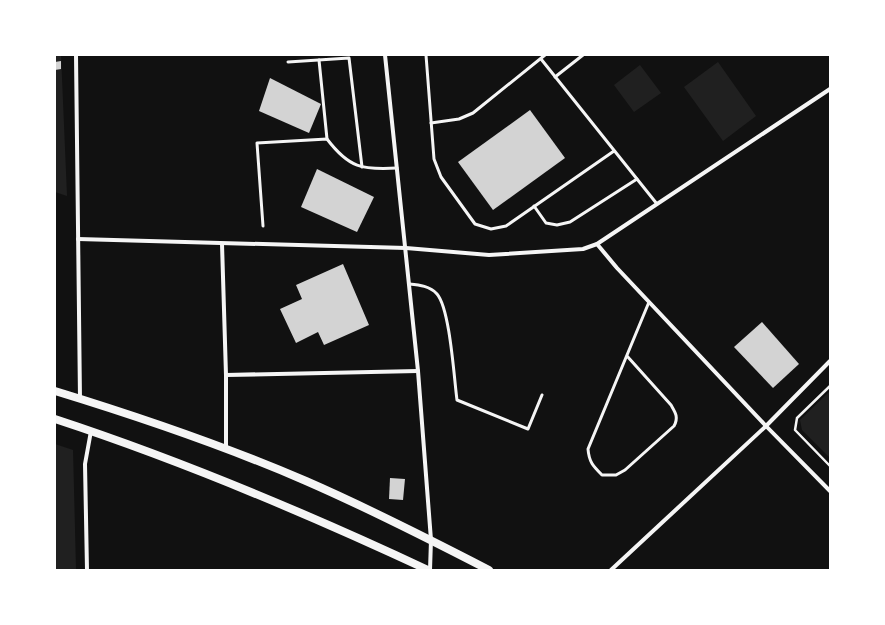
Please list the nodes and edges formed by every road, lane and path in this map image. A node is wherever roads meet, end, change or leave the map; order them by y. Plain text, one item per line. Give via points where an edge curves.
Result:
1 (76, 55) edge
2 (385, 55) edge
3 (426, 55) edge
4 (545, 55) edge
5 (583, 55) edge
6 (541, 59) junction
7 (319, 60) junction
8 (288, 62) dead end
9 (555, 77) junction
10 (830, 89) edge
11 (432, 123) junction
12 (327, 139) junction
13 (614, 151) junction
14 (362, 167) junction
15 (397, 168) junction
16 (637, 178) junction
17 (657, 204) junction
18 (534, 206) junction
19 (263, 226) dead end
20 (78, 239) junction
21 (222, 244) junction
22 (596, 244) junction
23 (406, 248) junction
24 (409, 284) junction
25 (649, 302) junction
26 (627, 356) junction
27 (830, 361) edge
28 (418, 371) junction
29 (226, 376) junction
30 (830, 386) edge
31 (55, 391) edge
32 (542, 395) dead end
33 (80, 399) junction
34 (55, 419) edge
35 (766, 426) junction
36 (92, 431) junction
37 (226, 449) junction
38 (830, 466) edge
39 (830, 490) edge
40 (432, 540) junction
41 (87, 570) edge
42 (429, 570) edge
43 (489, 570) edge
44 (611, 570) edge

1 - 20 street
2 - 15 street
3 - 11 lane
4 - 6 lane
5 - 9 lane
6 - 9 lane
6 - 11 lane via 473,113 459,119
7 - 8 lane
7 - 12 lane
7 - 14 lane via 349,58
9 - 13 lane
10 - 17 street
11 - 18 lane via 434,159 439,172 475,224 491,229 502,227
12 - 14 lane via 341,157
12 - 19 lane via 257,143
13 - 16 lane
13 - 18 lane
14 - 15 lane
15 - 23 street
16 - 17 lane
16 - 18 lane via 564,225 546,223
17 - 22 street
20 - 21 street
20 - 33 street
21 - 23 street
21 - 29 street
22 - 23 street via 583,249 489,255
22 - 25 street
23 - 24 street
24 - 28 street
24 - 32 lane via 432,289 438,295 445,312 456,400 528,429
25 - 26 lane
25 - 35 street
26 - 26 lane via 671,405 677,421 625,470 616,475 602,475 592,466 588,449
27 - 35 street
28 - 29 street
28 - 40 street
29 - 37 street
30 - 38 path via 797,418 795,430
31 - 33 main road
33 - 37 main road
34 - 36 main road
35 - 39 street
35 - 44 street
36 - 41 street via 87,444 85,464
36 - 42 main road via 273,499
37 - 40 main road via 307,482
40 - 42 street
40 - 43 main road

